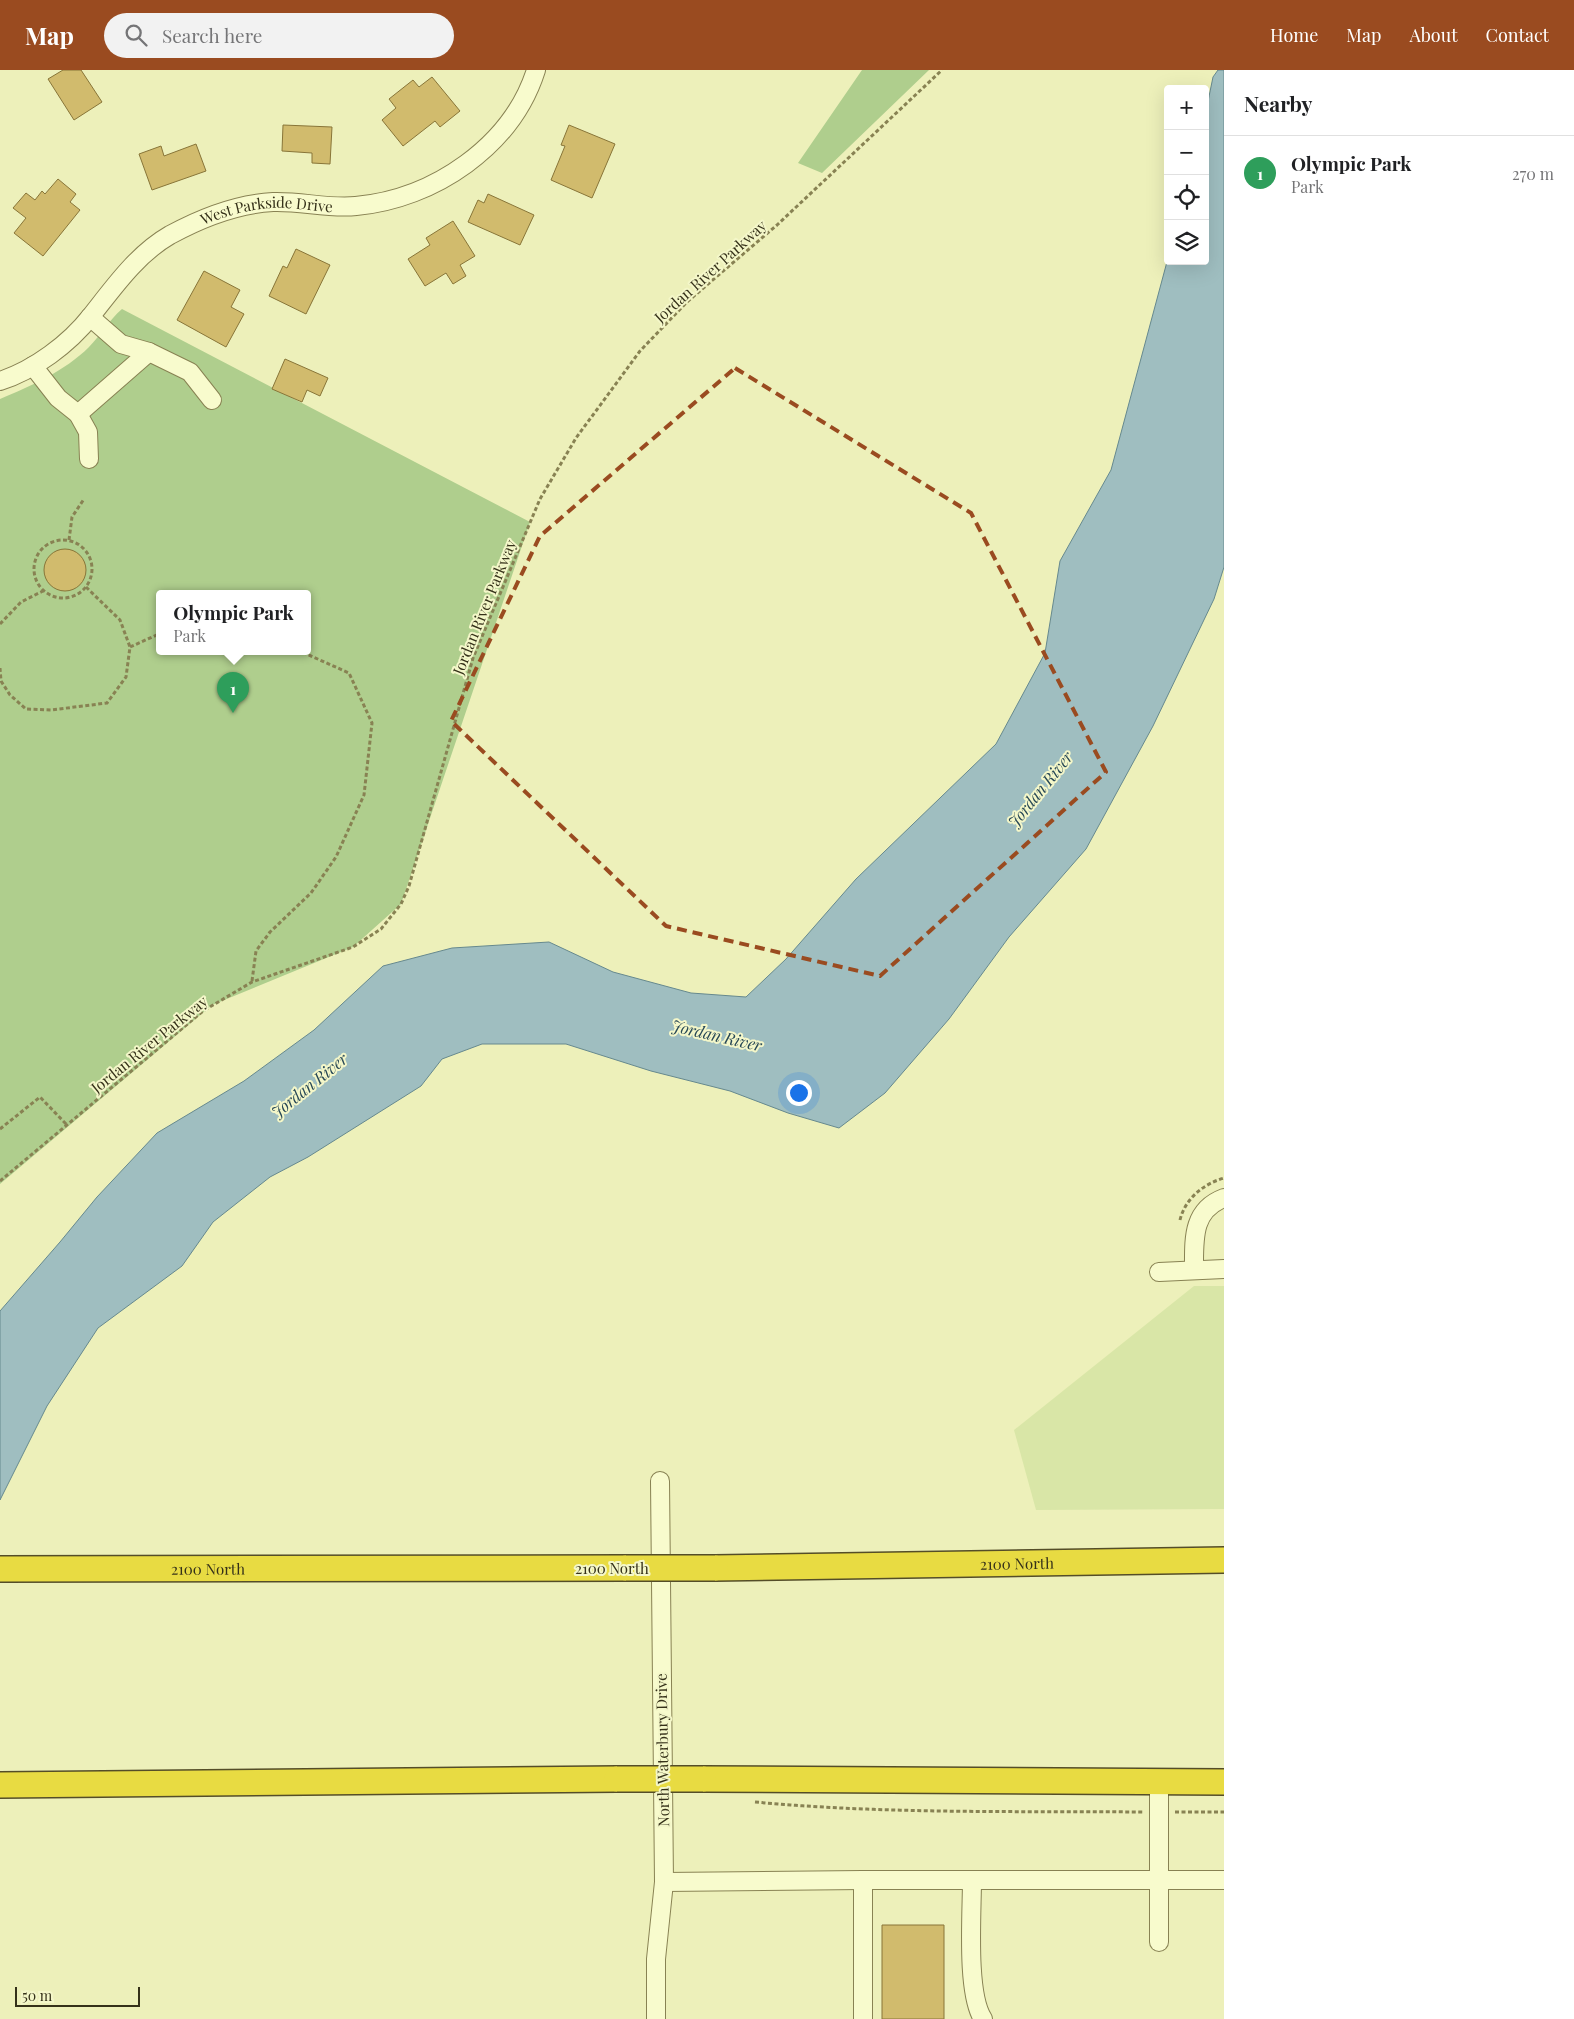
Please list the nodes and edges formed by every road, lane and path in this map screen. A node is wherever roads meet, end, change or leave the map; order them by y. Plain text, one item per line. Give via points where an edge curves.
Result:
1 (536, 70) edge
2 (942, 70) edge
3 (90, 317) junction
4 (148, 352) junction
5 (33, 366) junction
6 (0, 381) edge
7 (212, 400) dead end
8 (78, 414) junction
9 (89, 459) dead end
10 (84, 499) dead end
11 (69, 540) junction
12 (86, 588) junction
13 (44, 590) junction
14 (0, 624) edge
15 (156, 635) edge
16 (130, 647) junction
17 (309, 655) edge
18 (0, 668) edge
19 (0, 681) edge
20 (252, 982) junction
21 (67, 1125) junction
22 (0, 1129) edge
23 (0, 1181) edge
24 (1224, 1198) edge
25 (1194, 1269) junction
26 (1224, 1269) edge
27 (1159, 1272) dead end
28 (660, 1481) dead end
29 (1224, 1560) edge
30 (10, 1569) edge
31 (1158, 1782) junction
32 (1224, 1782) edge
33 (5, 1785) edge
34 (752, 1801) dead end
35 (1158, 1812) junction
36 (1224, 1812) edge
37 (863, 1880) junction
38 (972, 1880) junction
39 (1159, 1880) junction
40 (1224, 1880) edge
41 (664, 1882) junction
42 (1159, 1942) dead end
43 (656, 2019) edge
44 (864, 2019) edge
45 (982, 2019) edge

1 - 3 street, West Parkside Drive via 518,109 495,138 469,162 439,182 396,200 356,206 324,207 275,202 207,216 167,237 133,265
2 - 20 path, Jordan River Parkway via 777,225 687,302 640,350 576,438 540,499 473,658 409,886 401,904 381,929 353,946
3 - 4 street via 121,344
3 - 5 street, West Parkside Drive via 63,344
4 - 7 street via 190,372
4 - 8 street
5 - 6 street, West Parkside Drive
5 - 8 street via 58,398
8 - 9 street via 88,432
10 - 11 path via 72,516
11 - 12 path via 79,543 91,559 93,569
11 - 13 path via 50,542 37,555 34,574
12 - 13 path via 70,597 52,596
12 - 16 path via 120,620
13 - 14 path via 21,602
15 - 16 path
16 - 19 path via 126,677 107,703 51,710 26,709
17 - 20 path via 349,673 372,723 364,795 331,864 311,893 270,932 256,951
18 - 19 path
20 - 21 path, Jordan River Parkway via 203,1011
21 - 22 path via 40,1097
21 - 23 path, Jordan River Parkway
24 - 25 street via 1212,1203 1195,1226
25 - 26 street
25 - 27 street
28 - 41 street, North Waterbury Drive
29 - 30 highway, 2100 North, bridge via 715,1568
31 - 32 highway
31 - 33 highway, bridge via 617,1779
31 - 35 street
34 - 35 path via 890,1811
35 - 36 path
35 - 39 street
37 - 38 street
37 - 41 street
37 - 44 street
38 - 39 street
38 - 45 street via 972,1986
39 - 40 street
39 - 42 street
41 - 43 street, North Waterbury Drive via 656,1959

